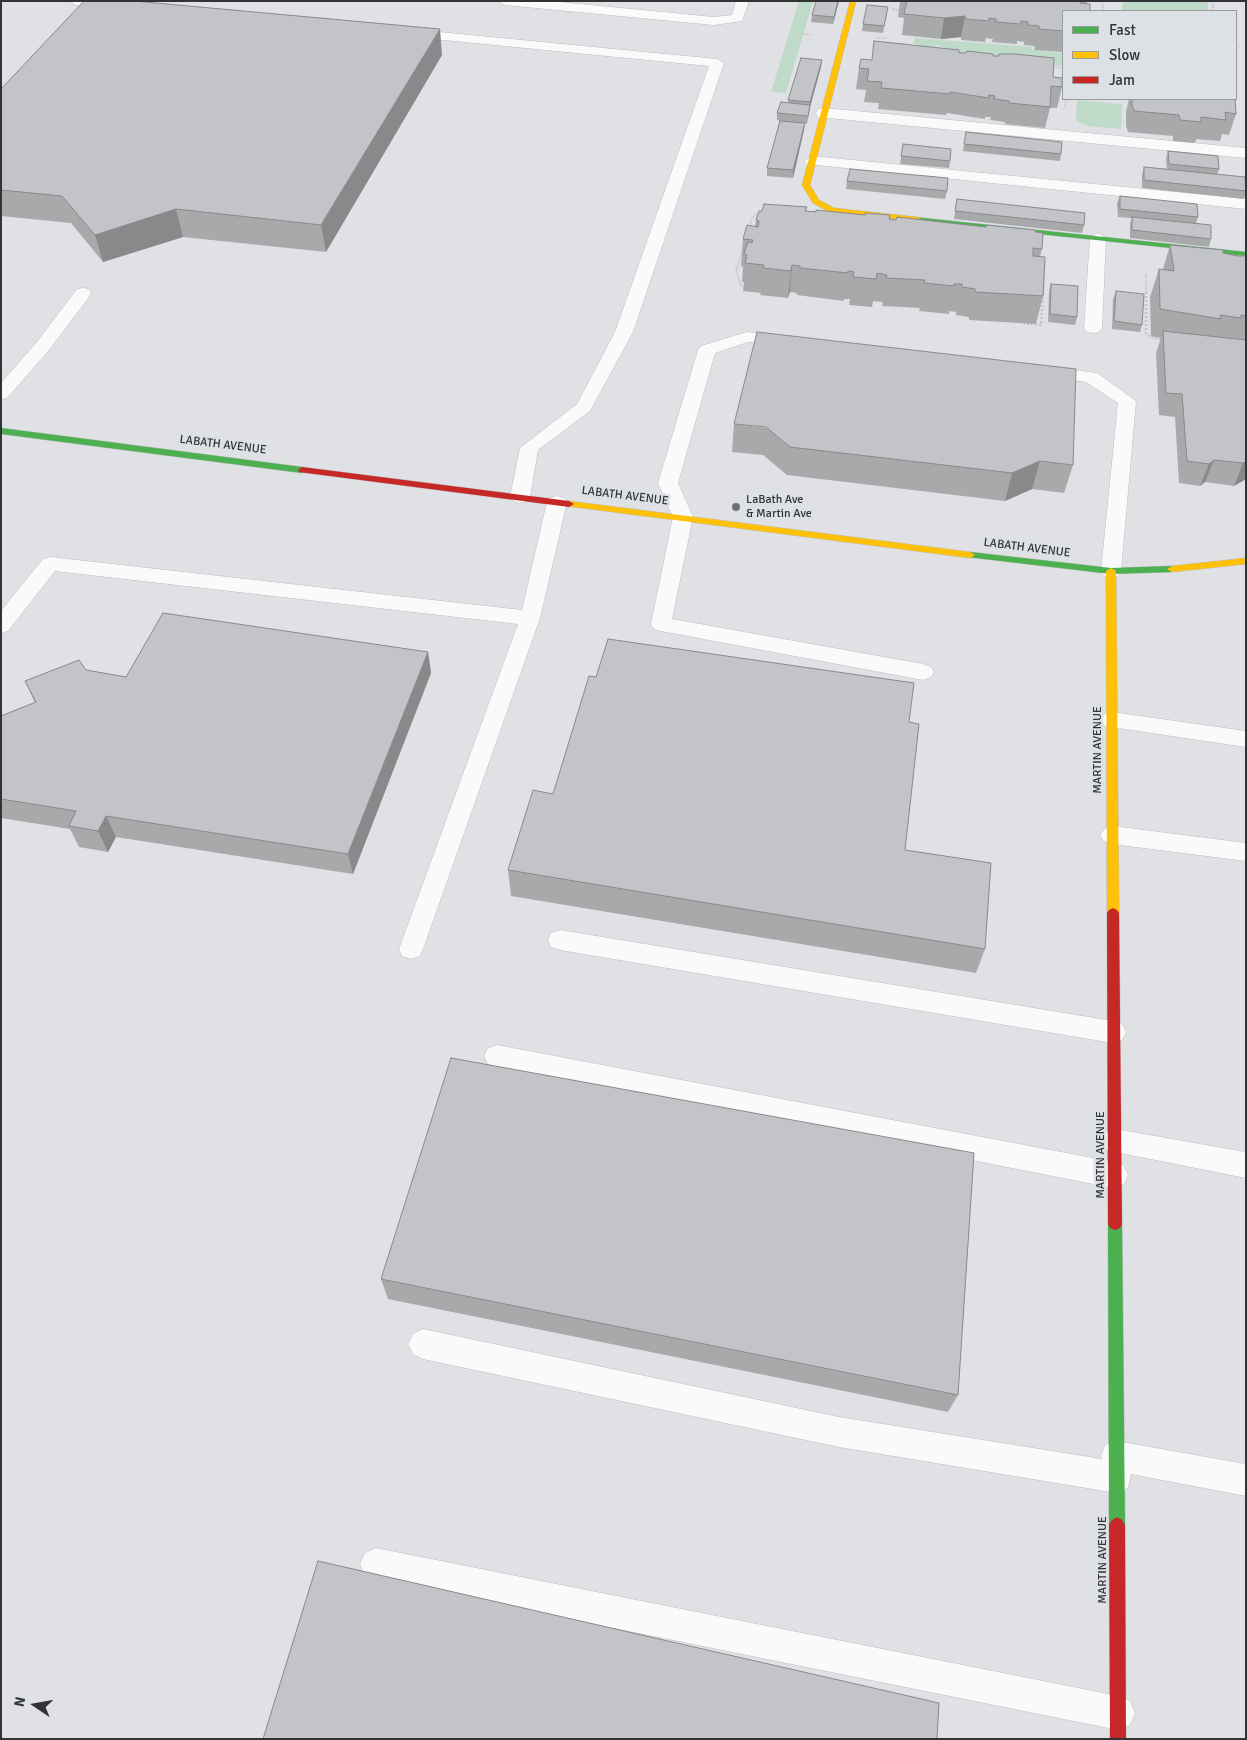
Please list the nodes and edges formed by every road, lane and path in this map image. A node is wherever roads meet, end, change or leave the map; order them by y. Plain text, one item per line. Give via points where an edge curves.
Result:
1 (76, 1) edge
2 (505, 1) edge
3 (743, 1) edge
4 (853, 1) edge
5 (1213, 3) dead end
6 (136, 7) edge
7 (892, 9) dead end
8 (899, 10) dead end
9 (1214, 10) edge
10 (392, 32) edge
11 (885, 42) edge
12 (1237, 45) edge
13 (1240, 46) dead end
14 (916, 47) edge
15 (1045, 65) edge
16 (1062, 68) edge
17 (1057, 100) edge
18 (1066, 101) dead end
19 (824, 113) junction
20 (1246, 152) edge
21 (812, 161) junction
22 (1246, 204) edge
23 (1098, 238) junction
24 (1246, 254) edge
25 (1046, 259) edge
26 (1146, 269) dead end
27 (83, 293) dead end
28 (1021, 323) edge
29 (1093, 328) dead end
30 (1172, 341) edge
31 (806, 344) edge
32 (1022, 369) edge
33 (1, 394) edge
34 (1, 431) edge
35 (520, 497) junction
36 (557, 502) junction
37 (683, 517) junction
38 (1246, 561) edge
39 (1111, 571) junction
40 (530, 618) junction
41 (1, 626) edge
42 (923, 672) dead end
43 (1112, 720) junction
44 (1246, 739) edge
45 (1112, 835) junction
46 (1246, 852) edge
47 (560, 940) dead end
48 (411, 949) dead end
49 (1114, 1032) junction
50 (496, 1056) dead end
51 (1115, 1141) junction
52 (1246, 1165) edge
53 (1114, 1175) junction
54 (423, 1344) dead end
55 (1116, 1467) junction
56 (1246, 1480) edge
57 (376, 1564) dead end
58 (1118, 1726) edge

1 - 6 lane
2 - 3 lane via 714,21 737,18
4 - 19 street
5 - 9 path
7 - 8 path
10 - 35 lane via 717,63 624,332 584,407 529,448
11 - 14 path
12 - 13 path
15 - 16 path
17 - 18 path
19 - 20 street
19 - 21 street
21 - 22 lane
21 - 23 street via 806,186 816,201 832,210
23 - 24 street
23 - 29 lane
25 - 28 path via 1041,325
26 - 30 path via 1146,333 1150,337
27 - 33 lane
31 - 37 lane via 747,336 707,350 668,483
32 - 39 lane via 1091,377 1127,401
34 - 35 street, LABATH AVENUE
35 - 36 street, LABATH AVENUE
36 - 37 street, LABATH AVENUE
36 - 40 lane
37 - 39 street, LABATH AVENUE
37 - 42 lane via 661,624
38 - 39 street, LABATH AVENUE via 1194,568
39 - 43 street, MARTIN AVENUE
40 - 41 lane via 50,564
40 - 48 lane
43 - 44 lane
43 - 45 street, MARTIN AVENUE
45 - 46 lane
45 - 49 street, MARTIN AVENUE
47 - 49 lane
49 - 51 street, MARTIN AVENUE
50 - 53 lane
51 - 52 lane
51 - 53 street, MARTIN AVENUE
53 - 55 street, MARTIN AVENUE
54 - 55 lane via 839,1432
55 - 56 lane
55 - 58 street, MARTIN AVENUE
57 - 58 lane

